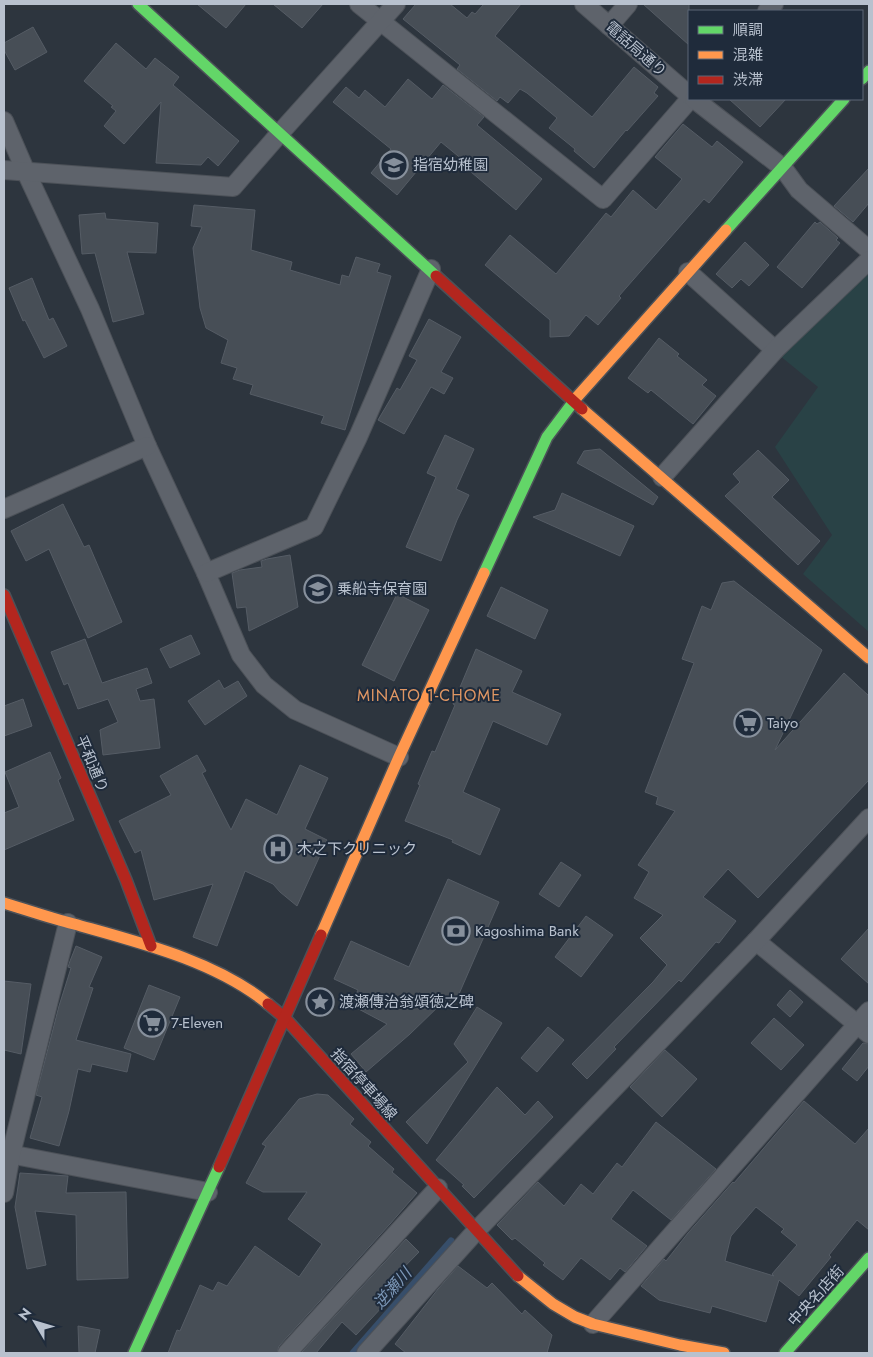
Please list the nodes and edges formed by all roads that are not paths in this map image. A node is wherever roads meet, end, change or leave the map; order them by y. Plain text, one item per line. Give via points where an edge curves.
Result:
1 (138, 4) edge
2 (359, 4) edge
3 (396, 4) edge
4 (584, 4) edge
5 (628, 4) edge
6 (380, 21) junction
7 (609, 26) junction
8 (688, 94) edge
9 (691, 100) edge
10 (693, 100) edge
11 (843, 100) edge
12 (4, 121) edge
13 (280, 133) junction
14 (783, 168) junction
15 (4, 170) edge
16 (26, 172) junction
17 (869, 250) edge
18 (869, 260) edge
19 (431, 269) junction
20 (688, 272) junction
21 (775, 350) junction
22 (573, 401) junction
23 (147, 446) junction
24 (662, 477) junction
25 (4, 508) edge
26 (206, 573) junction
27 (4, 595) edge
28 (869, 658) edge
29 (399, 757) junction
30 (869, 818) edge
31 (4, 903) edge
32 (68, 923) junction
33 (756, 941) junction
34 (151, 946) junction
35 (869, 1011) edge
36 (285, 1018) junction
37 (863, 1030) edge
38 (7, 1154) edge
39 (438, 1188) junction
40 (208, 1192) junction
41 (4, 1193) edge
42 (476, 1231) junction
43 (869, 1258) edge
44 (593, 1324) junction
45 (134, 1353) edge
46 (287, 1353) edge
47 (366, 1353) edge
48 (724, 1353) edge
49 (784, 1353) edge

1 - 13 street
2 - 6 street
3 - 6 street
4 - 7 street, 電話局通り
5 - 7 street
6 - 9 street via 603,199
6 - 13 street
7 - 8 street, 電話局通り
10 - 14 street
11 - 14 street
12 - 16 street
13 - 16 street via 233,187
13 - 19 street
14 - 17 street via 799,190
14 - 20 street
15 - 16 street
16 - 23 street via 90,309
18 - 21 street
19 - 22 street
19 - 26 street via 358,437 314,527
20 - 21 street
20 - 22 street
21 - 24 street
22 - 24 street
22 - 29 street via 547,437
23 - 25 street
23 - 26 street
24 - 28 street
26 - 29 street via 241,655 264,685 295,710
27 - 34 street, 平和通り
29 - 36 street
30 - 33 street
31 - 32 street, 指宿停車場線
32 - 34 street, 指宿停車場線
32 - 38 street
33 - 37 street
33 - 42 street
34 - 36 street, 指宿停車場線 via 230,979 268,1002
35 - 37 street
36 - 39 street, 指宿停車場線
36 - 40 street
37 - 44 street
38 - 40 street
38 - 41 street
39 - 42 street, 指宿停車場線
39 - 46 street
40 - 45 street
42 - 44 street, 指宿停車場線 via 519,1277 554,1304
42 - 47 street
43 - 49 street, 中央名店街
44 - 48 street, 指宿停車場線

